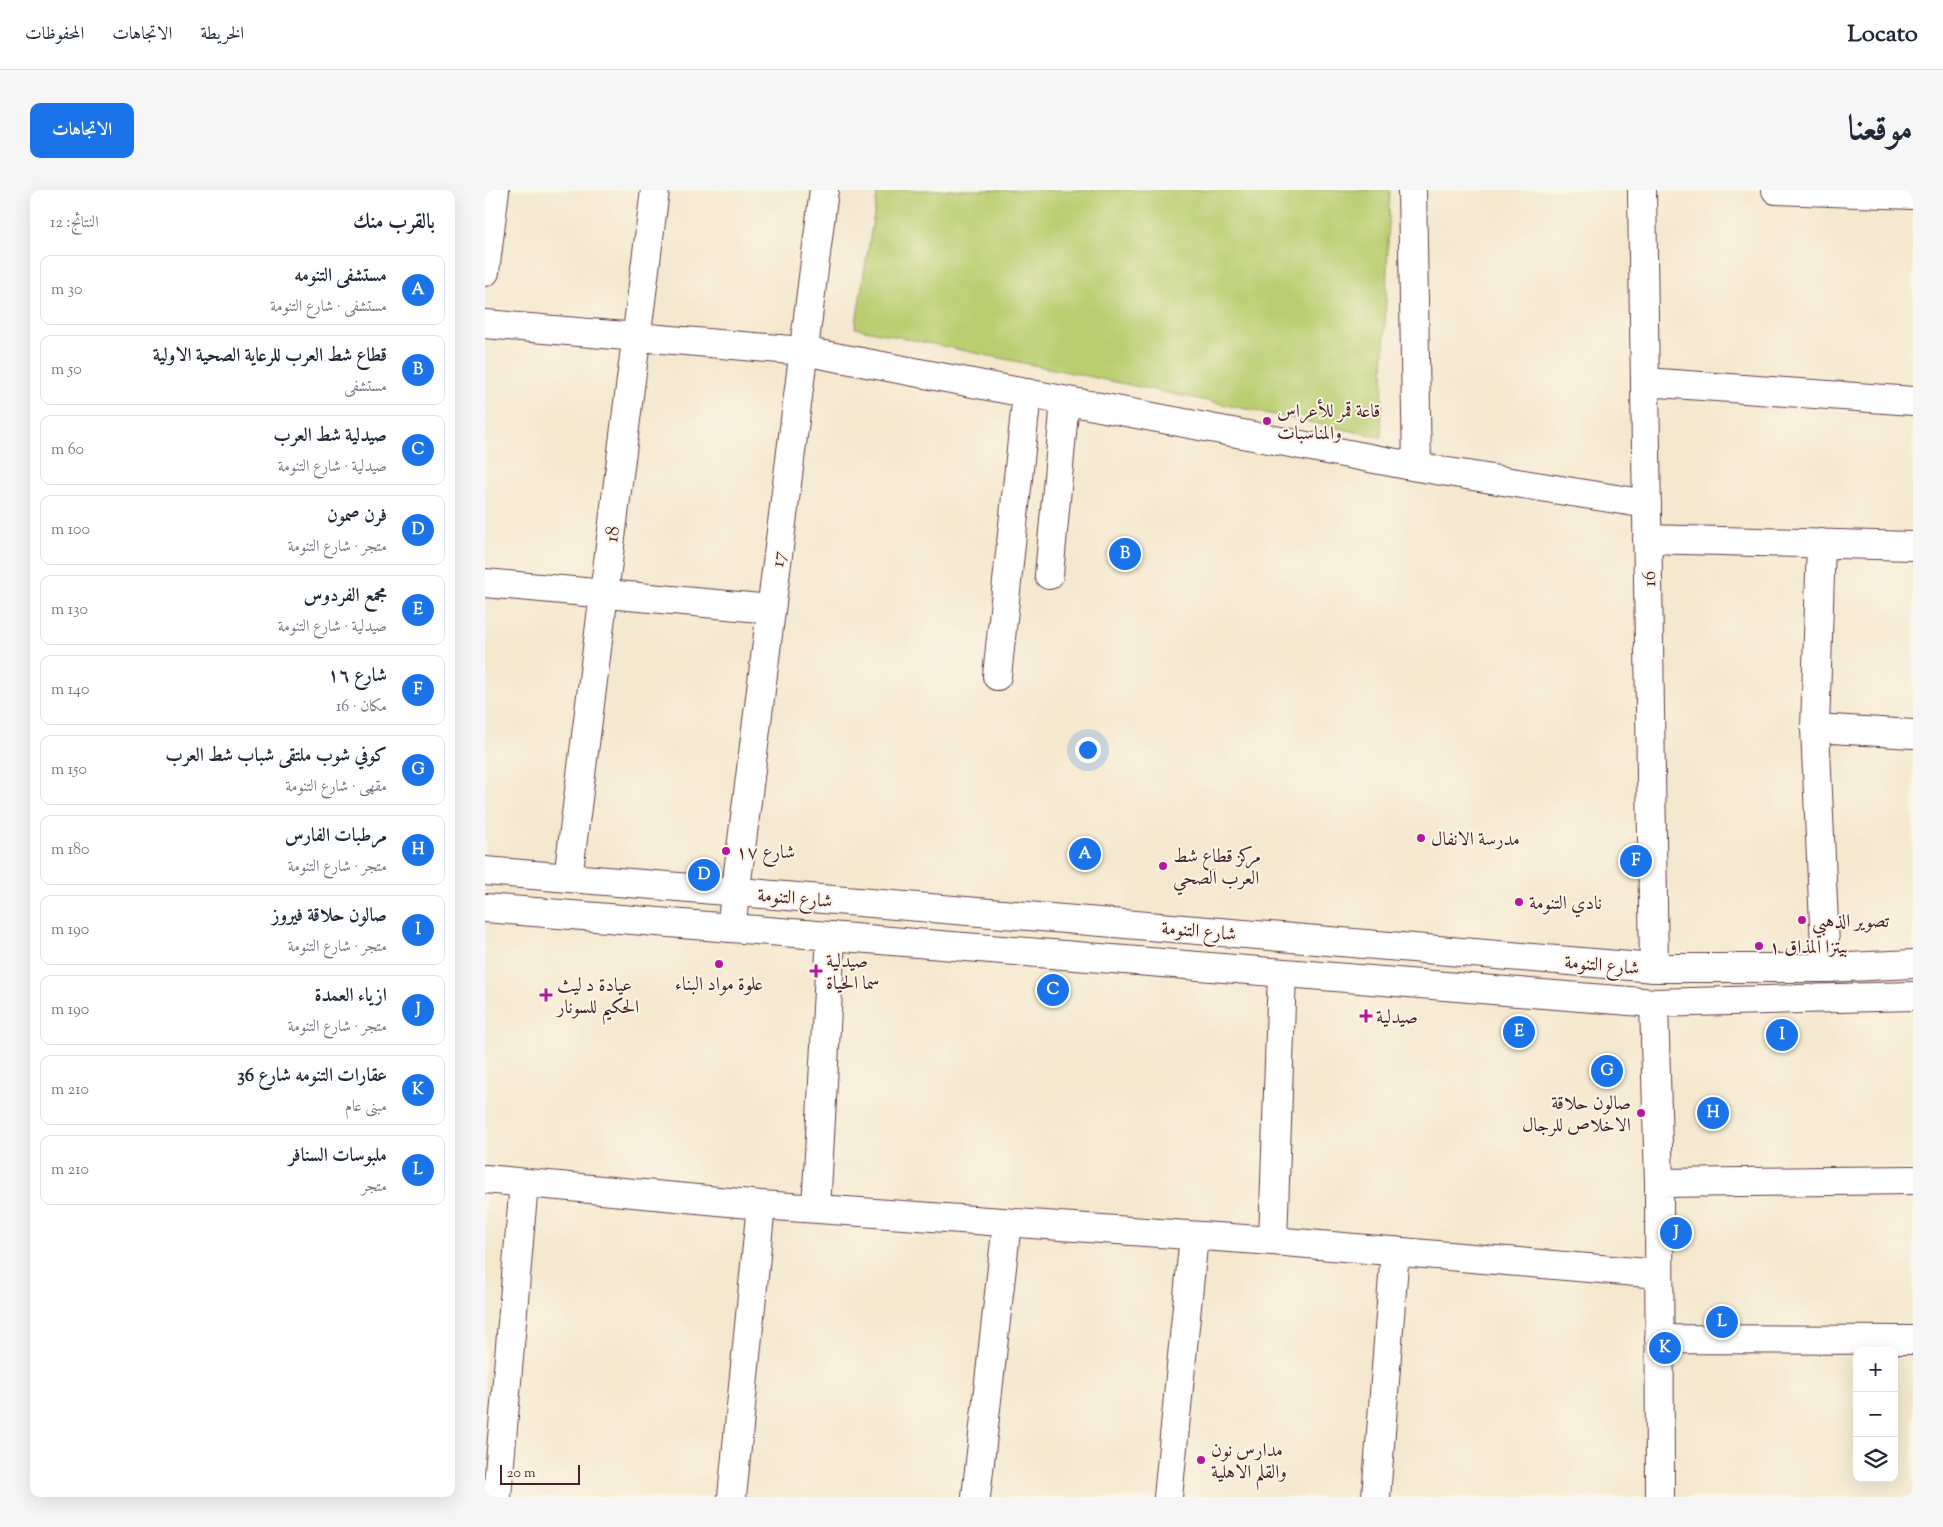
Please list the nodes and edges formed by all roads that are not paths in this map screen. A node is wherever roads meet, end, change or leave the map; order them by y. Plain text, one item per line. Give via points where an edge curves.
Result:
1 (495, 190) edge
2 (655, 190) edge
3 (824, 190) edge
4 (1412, 190) edge
5 (1642, 190) edge
6 (1776, 190) edge
7 (1861, 191) edge
8 (1913, 195) edge
9 (485, 272) edge
10 (485, 324) edge
11 (636, 336) junction
12 (803, 351) junction
13 (1645, 382) junction
14 (1027, 393) junction
15 (1065, 401) junction
16 (1913, 401) edge
17 (1417, 467) junction
18 (1647, 504) junction
19 (1647, 539) junction
20 (1821, 543) junction
21 (1913, 546) edge
22 (1049, 575) dead end
23 (485, 583) edge
24 (604, 593) junction
25 (771, 609) junction
26 (997, 676) dead end
27 (1815, 728) junction
28 (1913, 734) edge
29 (485, 871) edge
30 (568, 878) junction
31 (735, 892) junction
32 (485, 908) edge
33 (731, 928) junction
34 (831, 936) junction
35 (1913, 964) edge
36 (1654, 968) junction
37 (1827, 968) junction
38 (1282, 973) junction
39 (1913, 996) edge
40 (1654, 1003) junction
41 (485, 1179) edge
42 (1913, 1180) edge
43 (524, 1183) junction
44 (1659, 1183) junction
45 (761, 1205) junction
46 (816, 1209) junction
47 (1007, 1223) junction
48 (1194, 1236) junction
49 (1273, 1241) junction
50 (1395, 1251) junction
51 (1659, 1274) junction
52 (1659, 1340) junction
53 (1913, 1340) edge
54 (497, 1497) edge
55 (732, 1497) edge
56 (976, 1497) edge
57 (1169, 1497) edge
58 (1376, 1497) edge
59 (1660, 1497) edge

1 - 9 street
2 - 11 street, 18
3 - 12 street, 17
4 - 17 street
5 - 13 street, 16
6 - 7 street
7 - 8 street
10 - 11 street
11 - 12 street
11 - 24 street, 18
12 - 14 street
12 - 25 street, 17
13 - 16 street
13 - 18 street, 16
14 - 15 street
14 - 26 street
15 - 17 street
15 - 22 street
17 - 18 street
18 - 19 street, 16
19 - 20 street
19 - 36 street, 16
20 - 21 street
20 - 27 street
23 - 24 street
24 - 25 street
24 - 30 street, 18
25 - 31 street, 17
27 - 28 street
27 - 37 street
29 - 30 street, شارع التنومة
30 - 31 street, شارع التنومة
31 - 33 street, 17
31 - 36 street, شارع التنومة
32 - 33 street, شارع التنومة
33 - 34 street, شارع التنومة
34 - 38 street, شارع التنومة
34 - 46 street
35 - 37 street, شارع التنومة
36 - 37 street, شارع التنومة
36 - 40 street, 16
38 - 40 street, شارع التنومة
38 - 49 street
39 - 40 street, شارع التنومة
40 - 44 street, 16
41 - 43 street
42 - 44 street
43 - 45 street
43 - 54 street
44 - 51 street, 16
45 - 46 street
45 - 55 street
46 - 47 street
47 - 48 street
47 - 56 street
48 - 49 street
48 - 57 street
49 - 50 street
50 - 51 street
50 - 58 street
51 - 52 street, 16
52 - 53 street
52 - 59 street, 16

